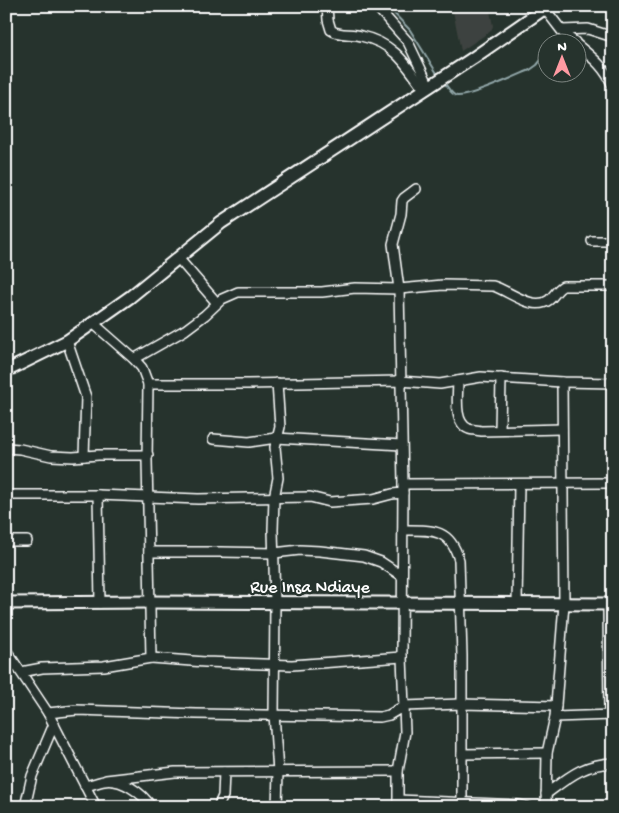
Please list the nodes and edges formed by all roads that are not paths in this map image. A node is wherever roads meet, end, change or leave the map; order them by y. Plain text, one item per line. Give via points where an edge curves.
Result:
1 (327, 6) edge
2 (376, 6) edge
3 (546, 7) edge
4 (562, 30) joint
5 (613, 37) edge
6 (586, 51) edge
7 (613, 86) edge
8 (427, 87) junction
9 (416, 189) dead end
10 (592, 241) dead end
11 (613, 241) edge
12 (178, 258) junction
13 (613, 286) edge
14 (399, 289) junction
15 (218, 303) junction
16 (93, 323) junction
17 (67, 341) junction
18 (134, 359) junction
19 (6, 371) edge
20 (501, 378) junction
21 (458, 380) junction
22 (400, 381) junction
23 (562, 382) junction
24 (277, 383) junction
25 (613, 383) edge
26 (148, 384) junction
27 (562, 428) junction
28 (500, 430) junction
29 (276, 438) junction
30 (213, 439) dead end
31 (402, 445) junction
32 (6, 448) edge
33 (148, 455) junction
34 (84, 456) junction
35 (563, 482) junction
36 (613, 483) edge
37 (404, 484) junction
38 (519, 484) junction
39 (403, 493) junction
40 (6, 495) edge
41 (98, 495) junction
42 (148, 496) junction
43 (274, 498) junction
44 (403, 530) junction
45 (6, 541) edge
46 (27, 541) dead end
47 (149, 552) junction
48 (274, 553) junction
49 (402, 576) junction
50 (100, 602) junction
51 (150, 602) junction
52 (6, 603) edge
53 (275, 603) junction
54 (403, 603) junction
55 (461, 604) junction
56 (517, 604) junction
57 (564, 604) junction
58 (610, 604) edge
59 (6, 650) edge
60 (402, 657) junction
61 (151, 658) junction
62 (275, 664) junction
63 (610, 668) edge
64 (21, 672) junction
65 (461, 704) junction
66 (404, 706) junction
67 (556, 706) junction
68 (48, 713) junction
69 (274, 714) junction
70 (611, 715) edge
71 (555, 717) junction
72 (54, 724) junction
73 (547, 752) junction
74 (462, 754) junction
75 (613, 763) edge
76 (398, 771) junction
77 (224, 772) junction
78 (278, 772) junction
79 (106, 780) junction
80 (85, 786) junction
81 (546, 794) junction
82 (398, 804) edge
83 (462, 805) edge
84 (25, 807) edge
85 (96, 807) edge
86 (151, 807) edge
87 (218, 807) edge
88 (277, 807) edge
89 (528, 807) edge
90 (546, 807) edge

1 - 8 street via 331,30 368,37 389,47
2 - 8 street via 408,42
3 - 4 street
3 - 8 main road
4 - 5 street via 588,29
6 - 7 street via 599,62
8 - 12 main road via 228,218
9 - 14 street via 404,198 393,238
10 - 11 street
12 - 15 street
12 - 16 main road via 130,298
13 - 14 street via 563,286 541,303 513,296 493,286 443,285
14 - 15 street via 238,292
14 - 22 street
15 - 18 street via 185,330
16 - 17 main road
16 - 18 street
17 - 19 main road
17 - 34 street via 86,397
18 - 26 street via 142,368
20 - 21 street
20 - 23 street
20 - 28 street
21 - 22 street via 440,384
21 - 28 street via 458,418 462,424 468,429
22 - 24 street
22 - 31 street
23 - 25 street
23 - 27 street
24 - 26 street
24 - 29 street via 280,426
26 - 33 street
27 - 28 street
27 - 35 street
29 - 30 street via 249,442
29 - 31 street
29 - 43 street via 278,478
31 - 37 street
32 - 34 street via 51,456
33 - 34 street
33 - 42 street
35 - 36 street
35 - 38 street
35 - 57 street
37 - 38 street
37 - 39 street
38 - 56 street
39 - 43 street via 330,502 310,497
39 - 44 street
40 - 41 street
41 - 42 street
41 - 50 street
42 - 43 street
42 - 47 street
43 - 48 street
44 - 49 street
44 - 55 street via 435,531 450,540 460,560
45 - 46 street
47 - 48 street
47 - 51 street
48 - 49 street via 300,550 364,556 381,562
48 - 53 street
49 - 54 street
50 - 51 main road, Rue Insa Ndiaye
50 - 52 main road, Rue Insa Ndiaye
51 - 53 main road, Rue Insa Ndiaye
51 - 61 street
53 - 54 main road, Rue Insa Ndiaye
53 - 62 street
54 - 55 main road, Rue Insa Ndiaye
54 - 60 street
55 - 56 main road, Rue Insa Ndiaye
55 - 65 street
56 - 57 main road, Rue Insa Ndiaye
57 - 58 main road, Rue Insa Ndiaye
57 - 67 street
58 - 63 street
59 - 64 street
60 - 62 street
60 - 66 street
61 - 62 street
61 - 64 street via 104,666
62 - 69 street
63 - 70 street
64 - 68 street
65 - 66 street
65 - 67 street
65 - 74 street
66 - 69 street via 380,717
66 - 76 street via 405,732
67 - 71 street
68 - 69 street via 77,710
68 - 72 street
69 - 78 street
70 - 71 street
71 - 73 street
72 - 80 street
72 - 84 street via 32,776
73 - 74 street
73 - 81 street
74 - 83 street
75 - 81 street via 579,770
76 - 78 street
76 - 82 street
77 - 78 street
77 - 79 street via 175,772
77 - 87 street via 223,796
78 - 88 street
79 - 80 street
79 - 86 street via 126,785
80 - 85 street
81 - 90 street
82 - 83 street
83 - 89 street

